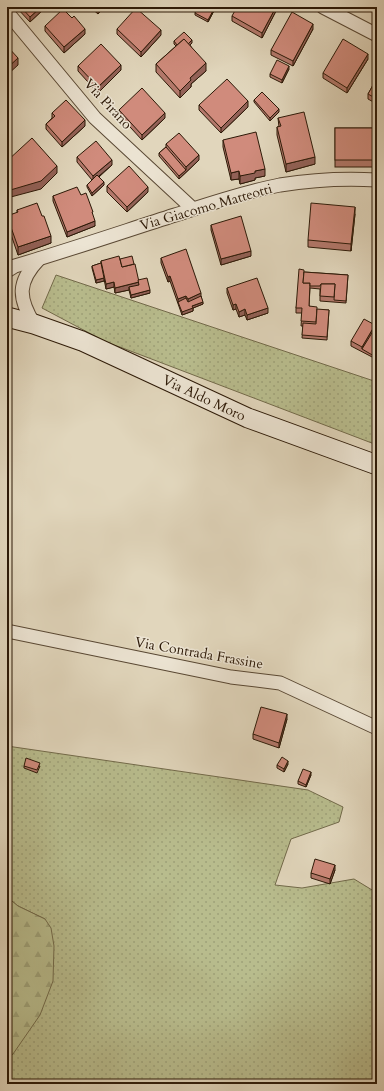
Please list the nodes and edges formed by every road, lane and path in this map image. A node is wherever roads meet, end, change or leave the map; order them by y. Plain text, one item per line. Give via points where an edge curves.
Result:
1 (323, 7) edge
2 (7, 12) edge
3 (377, 36) edge
4 (377, 180) edge
5 (193, 209) junction
6 (39, 259) junction
7 (7, 271) edge
8 (7, 317) edge
9 (34, 324) junction
10 (377, 465) edge
11 (7, 632) edge
12 (377, 728) edge

1 - 3 street
2 - 5 street, Via Pirano via 95,118
4 - 5 street, Via Giacomo Matteotti via 280,185
5 - 6 street, Via Giacomo Matteotti
6 - 7 street, Via Giacomo Matteotti
6 - 9 street via 31,267 22,286 26,310
8 - 9 street
9 - 10 street, Via Aldo Moro via 82,341 248,418
11 - 12 street, Via Contrada Frassine via 231,677 280,683

